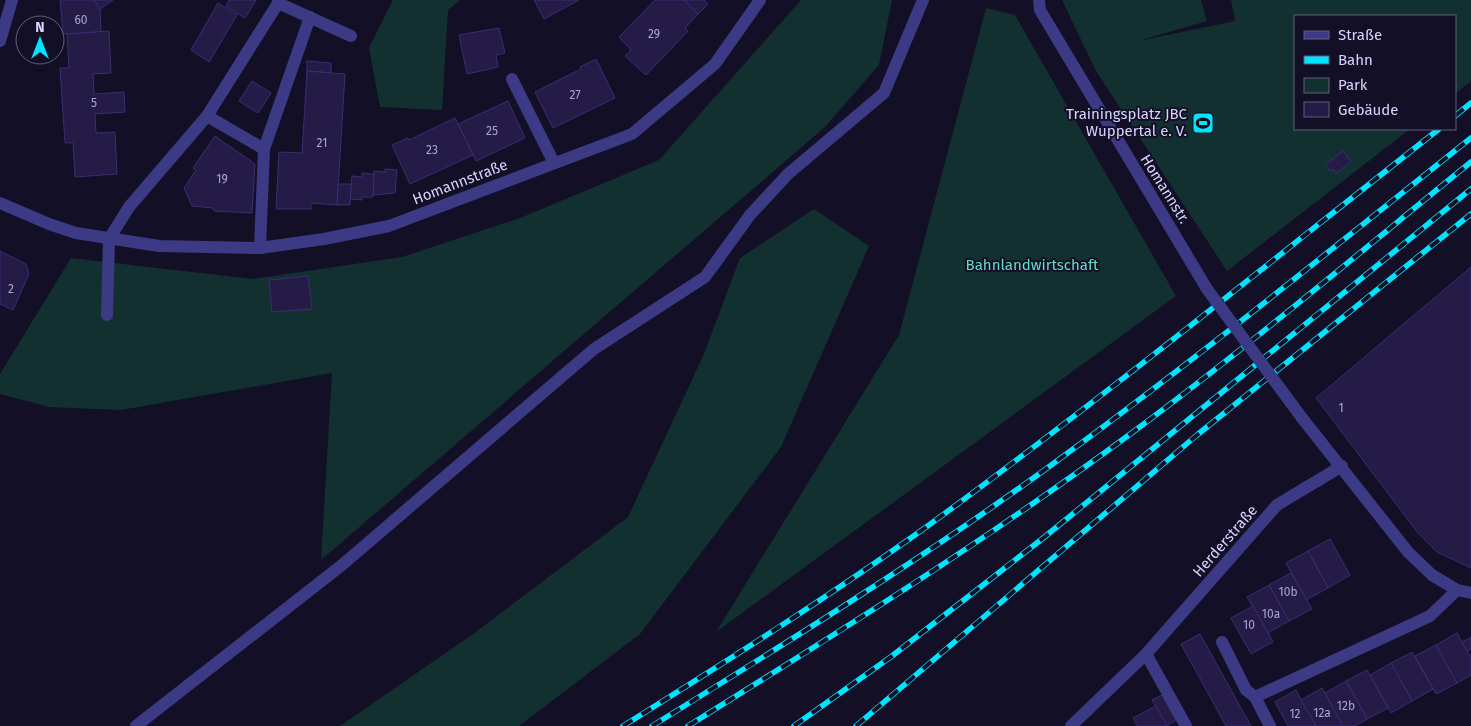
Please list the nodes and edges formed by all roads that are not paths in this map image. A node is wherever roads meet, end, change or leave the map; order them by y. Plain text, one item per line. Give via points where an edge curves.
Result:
1 (12, 0) edge
2 (760, 0) edge
3 (924, 0) edge
4 (1039, 0) edge
5 (279, 2) edge
6 (310, 17) junction
7 (351, 36) dead end
8 (0, 41) edge
9 (512, 79) dead end
10 (207, 116) junction
11 (264, 149) junction
12 (554, 163) junction
13 (0, 203) edge
14 (109, 239) junction
15 (260, 248) junction
16 (107, 315) dead end
17 (1342, 466) junction
18 (1457, 590) junction
19 (1471, 593) edge
20 (1222, 642) dead end
21 (1146, 654) junction
22 (1255, 697) junction
23 (136, 726) edge
24 (1071, 726) edge
25 (1186, 726) edge
26 (1270, 726) edge

1 - 8 street
2 - 12 street, Homannstraße via 715,64 632,134
3 - 23 street via 884,93 788,174 750,214 705,277 594,350 342,565
4 - 17 street, Homannstr., bridge via 1040,10 1207,289 1302,418
5 - 6 street
5 - 10 street
6 - 7 street
6 - 11 street
9 - 12 street
10 - 11 street
10 - 14 street via 129,207
11 - 15 street
12 - 15 street, Homannstraße via 389,226
13 - 14 street, Homannstraße via 49,224
14 - 15 street, Homannstraße via 159,246
14 - 16 street
17 - 18 street via 1408,552 1432,575
17 - 21 street, Herderstraße via 1277,505
18 - 19 street
18 - 22 street via 1430,616
20 - 22 street via 1246,690
21 - 24 street, Herderstraße
21 - 25 street
22 - 26 street

